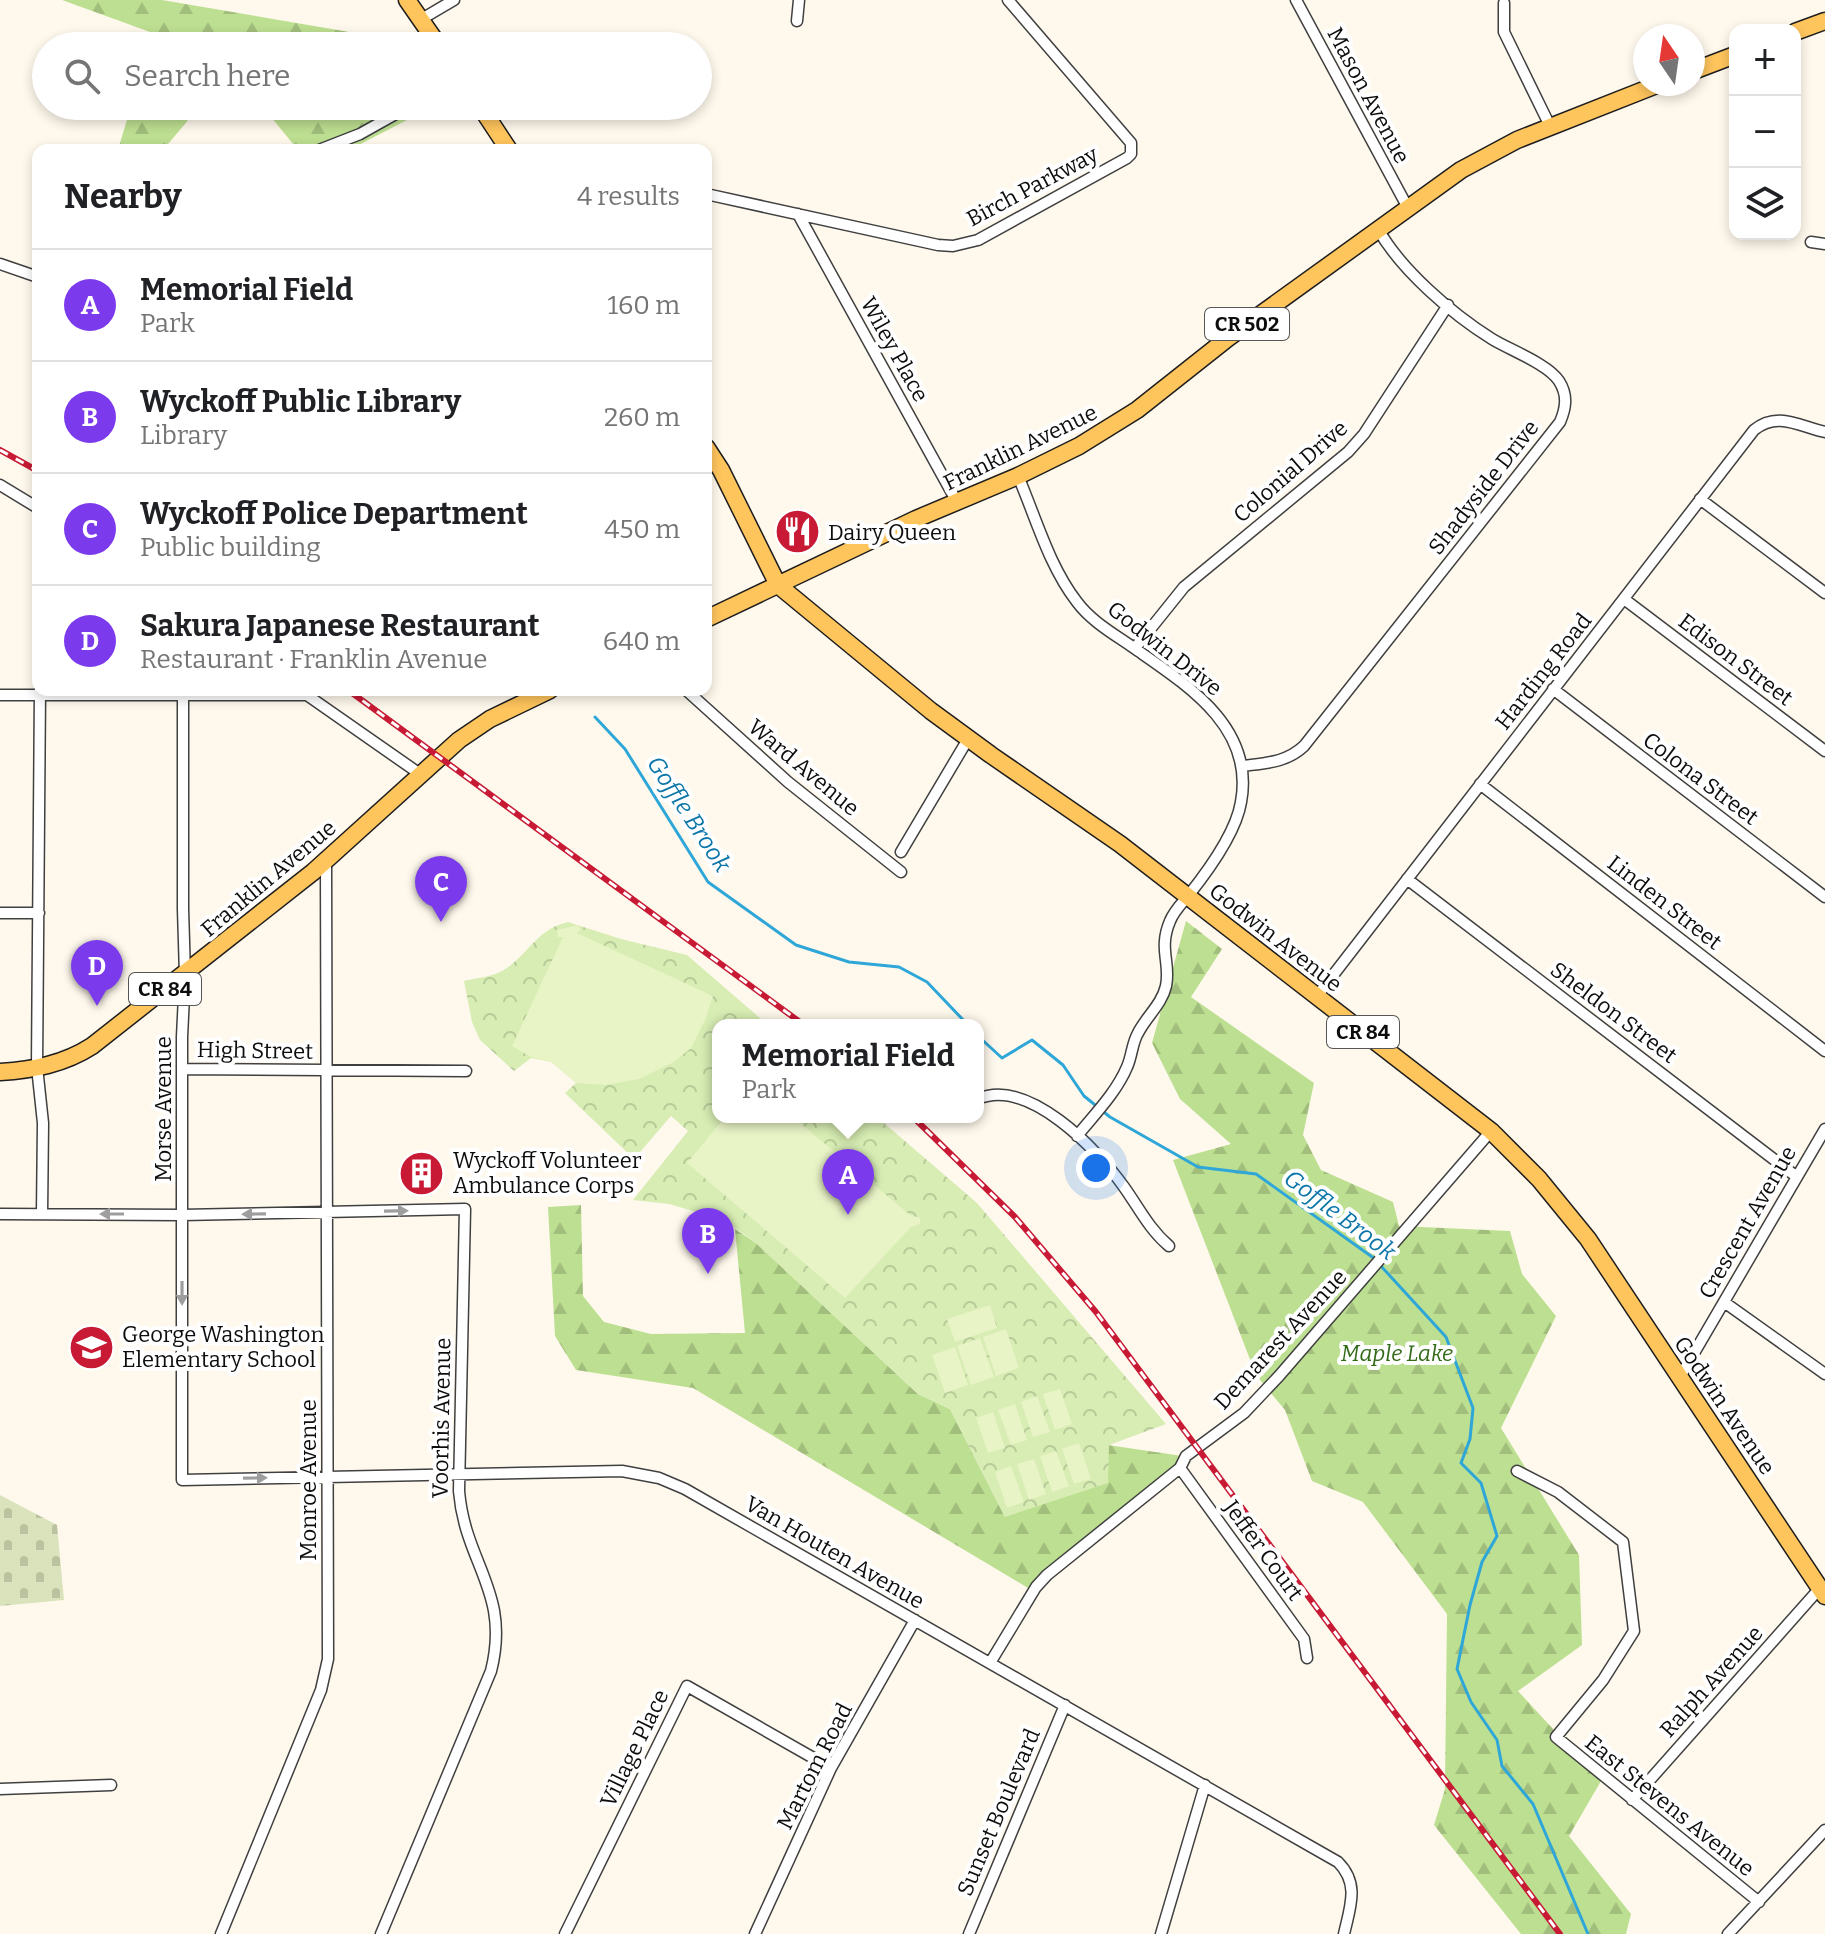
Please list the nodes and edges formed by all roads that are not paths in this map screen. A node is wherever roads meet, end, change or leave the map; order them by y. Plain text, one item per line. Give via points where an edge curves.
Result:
1 (407, 0) edge
2 (454, 0) edge
3 (799, 0) edge
4 (1008, 0) edge
5 (1296, 0) edge
6 (1504, 3) dead end
7 (420, 20) junction
8 (797, 21) dead end
9 (1825, 21) edge
10 (1801, 30) edge
11 (429, 32) edge
12 (1729, 57) edge
13 (1705, 66) edge
14 (1633, 94) edge
15 (385, 120) edge
16 (489, 120) edge
17 (1550, 126) junction
18 (334, 144) edge
19 (505, 144) edge
20 (712, 195) edge
21 (1408, 208) junction
22 (798, 214) junction
23 (1378, 229) junction
24 (1811, 242) dead end
25 (1825, 244) edge
26 (0, 264) edge
27 (32, 275) edge
28 (1448, 305) junction
29 (1825, 432) edge
30 (712, 456) edge
31 (1018, 476) junction
32 (0, 485) edge
33 (1700, 499) junction
34 (957, 502) junction
35 (32, 504) edge
36 (778, 585) junction
37 (1825, 593) edge
38 (1624, 599) junction
39 (712, 616) edge
40 (1135, 648) junction
41 (1553, 689) junction
42 (32, 693) edge
43 (0, 695) edge
44 (40, 696) edge
45 (183, 696) edge
46 (307, 696) edge
47 (537, 696) edge
48 (693, 696) edge
49 (968, 739) junction
50 (1825, 751) edge
51 (1242, 766) junction
52 (420, 774) junction
53 (1480, 784) junction
54 (901, 852) dead end
55 (326, 861) junction
56 (901, 872) dead end
57 (1407, 879) junction
58 (1188, 896) junction
59 (1825, 897) edge
60 (0, 913) edge
61 (39, 913) junction
62 (185, 975) junction
63 (1317, 996) junction
64 (1825, 1051) edge
65 (37, 1067) junction
66 (183, 1069) junction
67 (326, 1071) junction
68 (466, 1071) dead end
69 (0, 1072) edge
70 (984, 1097) edge
71 (1825, 1129) edge
72 (1491, 1131) junction
73 (1077, 1136) junction
74 (1797, 1177) junction
75 (327, 1212) junction
76 (0, 1214) edge
77 (42, 1214) junction
78 (182, 1215) junction
79 (1169, 1246) dead end
80 (1724, 1302) junction
81 (1825, 1374) edge
82 (1680, 1377) junction
83 (1180, 1468) junction
84 (1517, 1471) dead end
85 (459, 1474) junction
86 (328, 1477) junction
87 (182, 1480) joint
88 (1823, 1592) edge
89 (915, 1620) junction
90 (1307, 1658) dead end
91 (990, 1663) junction
92 (1065, 1705) junction
93 (831, 1768) junction
94 (111, 1785) dead end
95 (1205, 1785) junction
96 (0, 1789) edge
97 (1632, 1800) junction
98 (1825, 1830) edge
99 (1759, 1902) junction
100 (221, 1934) edge
101 (381, 1934) edge
102 (565, 1934) edge
103 (755, 1934) edge
104 (969, 1934) edge
105 (1161, 1934) edge
106 (1344, 1934) edge
107 (1728, 1934) edge

1 - 7 main road
2 - 7 street
3 - 8 street
4 - 22 street, Birch Parkway via 1131,143 1131,154 966,244 938,245
5 - 21 street, Mason Avenue
6 - 17 street via 1504,32
7 - 11 main road
9 - 10 main road
12 - 13 main road
14 - 17 main road, Franklin Avenue / CR 502
15 - 18 street
16 - 19 main road
17 - 21 main road, Franklin Avenue / CR 502 via 1488,154
20 - 22 street, Birch Parkway
21 - 23 main road, Franklin Avenue / CR 502
22 - 34 street, Wiley Place
23 - 28 street, Shadyside Drive via 1398,260
23 - 31 main road, Franklin Avenue / CR 502 via 1137,410
24 - 25 street
26 - 27 street
28 - 40 street, Colonial Drive via 1348,452 1184,587
28 - 51 street, Shadyside Drive via 1554,375 1564,393 1560,422 1304,746 1289,758
29 - 33 street, Harding Road via 1785,420 1766,421
30 - 36 main road, Godwin Avenue
31 - 34 main road, Franklin Avenue / CR 502
31 - 40 street, Godwin Drive via 1057,570 1077,602
32 - 35 street
33 - 37 street
33 - 38 street, Harding Road
34 - 36 main road, Franklin Avenue / CR 502
36 - 39 main road, Franklin Avenue
36 - 49 main road, Godwin Avenue / CR 84
38 - 41 street, Harding Road
38 - 50 street, Edison Street
40 - 51 street, Godwin Drive via 1213,709 1231,734
41 - 53 street, Harding Road
41 - 59 street, Colona Street
42 - 43 street
44 - 61 street
45 - 62 street, Morse Avenue
46 - 52 street
47 - 52 main road, Franklin Avenue / CR 84 via 474,729
48 - 56 street, Ward Avenue via 788,782
49 - 54 street
49 - 58 main road, Godwin Avenue / CR 84
51 - 58 street, Godwin Drive via 1236,820
52 - 55 main road, Franklin Avenue / CR 84
53 - 57 street, Harding Road
53 - 64 street, Linden Street
55 - 62 main road, Franklin Avenue / CR 84
55 - 67 street, Monroe Avenue
57 - 63 street, Harding Road
57 - 74 street, Sheldon Street
58 - 63 main road, Godwin Avenue / CR 84
58 - 73 street, Godwin Drive via 1166,932 1162,997 1136,1036 1118,1084
60 - 61 street
61 - 65 street
62 - 65 main road, Franklin Avenue / CR 84 via 80,1053
62 - 66 street, Morse Avenue
63 - 72 main road, Godwin Avenue / CR 84
65 - 69 main road, Franklin Avenue / CR 84
65 - 77 street via 43,1123
66 - 67 street, High Street
66 - 78 street, Morse Avenue
67 - 68 street, High Street
67 - 75 street, Monroe Avenue
70 - 73 street via 1012,1095 1048,1112
71 - 74 street, Crescent Avenue
72 - 82 main road, Godwin Avenue / CR 84 via 1575,1221
72 - 83 street, Demarest Avenue via 1279,1376 1244,1413 1186,1456
73 - 79 street via 1104,1162
74 - 80 street, Crescent Avenue
75 -> 78 street
75 -> 85 street, Voorhis Avenue via 465,1209
75 - 86 street, Monroe Avenue
76 - 77 street
78 -> 77 street
78 -> 87 street, Morse Avenue
80 - 81 street
80 - 82 street, Crescent Avenue
82 - 88 main road, Godwin Avenue / CR 84
83 - 90 street, Jeffer Court via 1304,1639
83 - 91 street, Demarest Avenue via 1047,1575
84 - 97 street, East Stevens Avenue via 1558,1492 1623,1542 1634,1631 1603,1680 1556,1737
85 - 86 street, Van Houten Avenue
85 - 89 street, Van Houten Avenue via 622,1471 659,1478
85 - 101 street, Voorhis Avenue via 464,1530 494,1601 495,1654
87 -> 86 street, Van Houten Avenue
86 - 100 street, Monroe Avenue via 326,1675
88 - 97 street, Ralph Avenue
89 - 91 street, Van Houten Avenue
89 - 93 street, Martom Road
91 - 92 street, Van Houten Avenue
92 - 95 street, Van Houten Avenue
92 - 104 street, Sunset Boulevard
93 - 102 street, Village Place via 687,1686
93 - 103 street, Martom Road
94 - 96 street
95 - 105 street
95 - 106 street, Van Houten Avenue via 1347,1871 1353,1896
97 - 99 street, East Stevens Avenue
98 - 99 street
99 - 107 street

